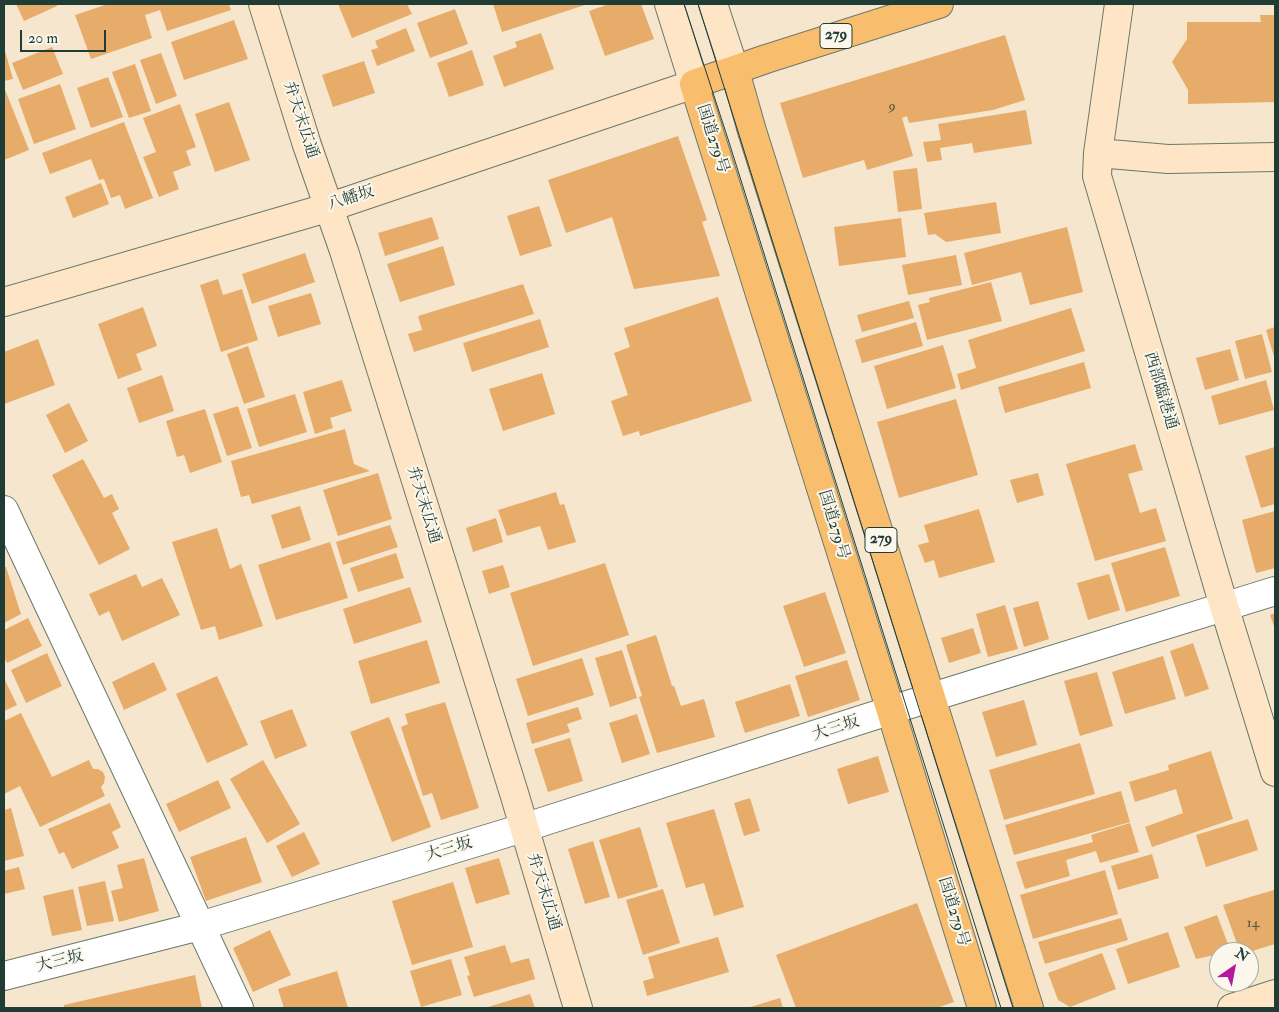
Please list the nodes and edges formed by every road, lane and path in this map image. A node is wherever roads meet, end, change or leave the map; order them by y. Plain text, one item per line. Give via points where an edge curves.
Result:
1 (263, 4) edge
2 (669, 4) edge
3 (712, 4) edge
4 (939, 4) edge
5 (1119, 4) edge
6 (735, 70) junction
7 (694, 84) junction
8 (1098, 153) junction
9 (1275, 157) edge
10 (330, 206) junction
11 (4, 302) edge
12 (4, 510) edge
13 (1275, 591) edge
14 (1224, 606) junction
15 (930, 698) junction
16 (891, 711) junction
17 (1275, 772) edge
18 (523, 828) junction
19 (200, 926) junction
20 (4, 976) edge
21 (1275, 994) edge
22 (239, 1008) edge
23 (578, 1008) edge
24 (982, 1008) edge
25 (1029, 1008) edge
26 (1232, 1008) edge

1 - 10 street, 弁天末広通 via 307,145
2 - 7 street
3 - 6 street
4 - 6 highway, 国道279号 / 279
5 - 8 street, 西部臨港通
6 - 7 highway, 国道279号 / 279
6 - 15 highway, 279
7 - 10 street, 八幡坂
7 - 16 highway, 国道279号 / 279
8 - 9 street via 1168,159
8 - 14 street, 西部臨港通 via 1097,176 1105,206
10 - 11 street, 八幡坂
10 - 18 street, 弁天末広通
12 - 19 street
13 - 14 street, 大三坂
14 - 15 street, 大三坂
14 - 17 street, 西部臨港通
15 - 16 street, 大三坂
15 - 25 highway, 279
16 - 18 street, 大三坂
16 - 24 highway, 国道279号 / 279
18 - 19 street, 大三坂
18 - 23 street, 弁天末広通
19 - 20 street, 大三坂
19 - 22 street
21 - 26 street

